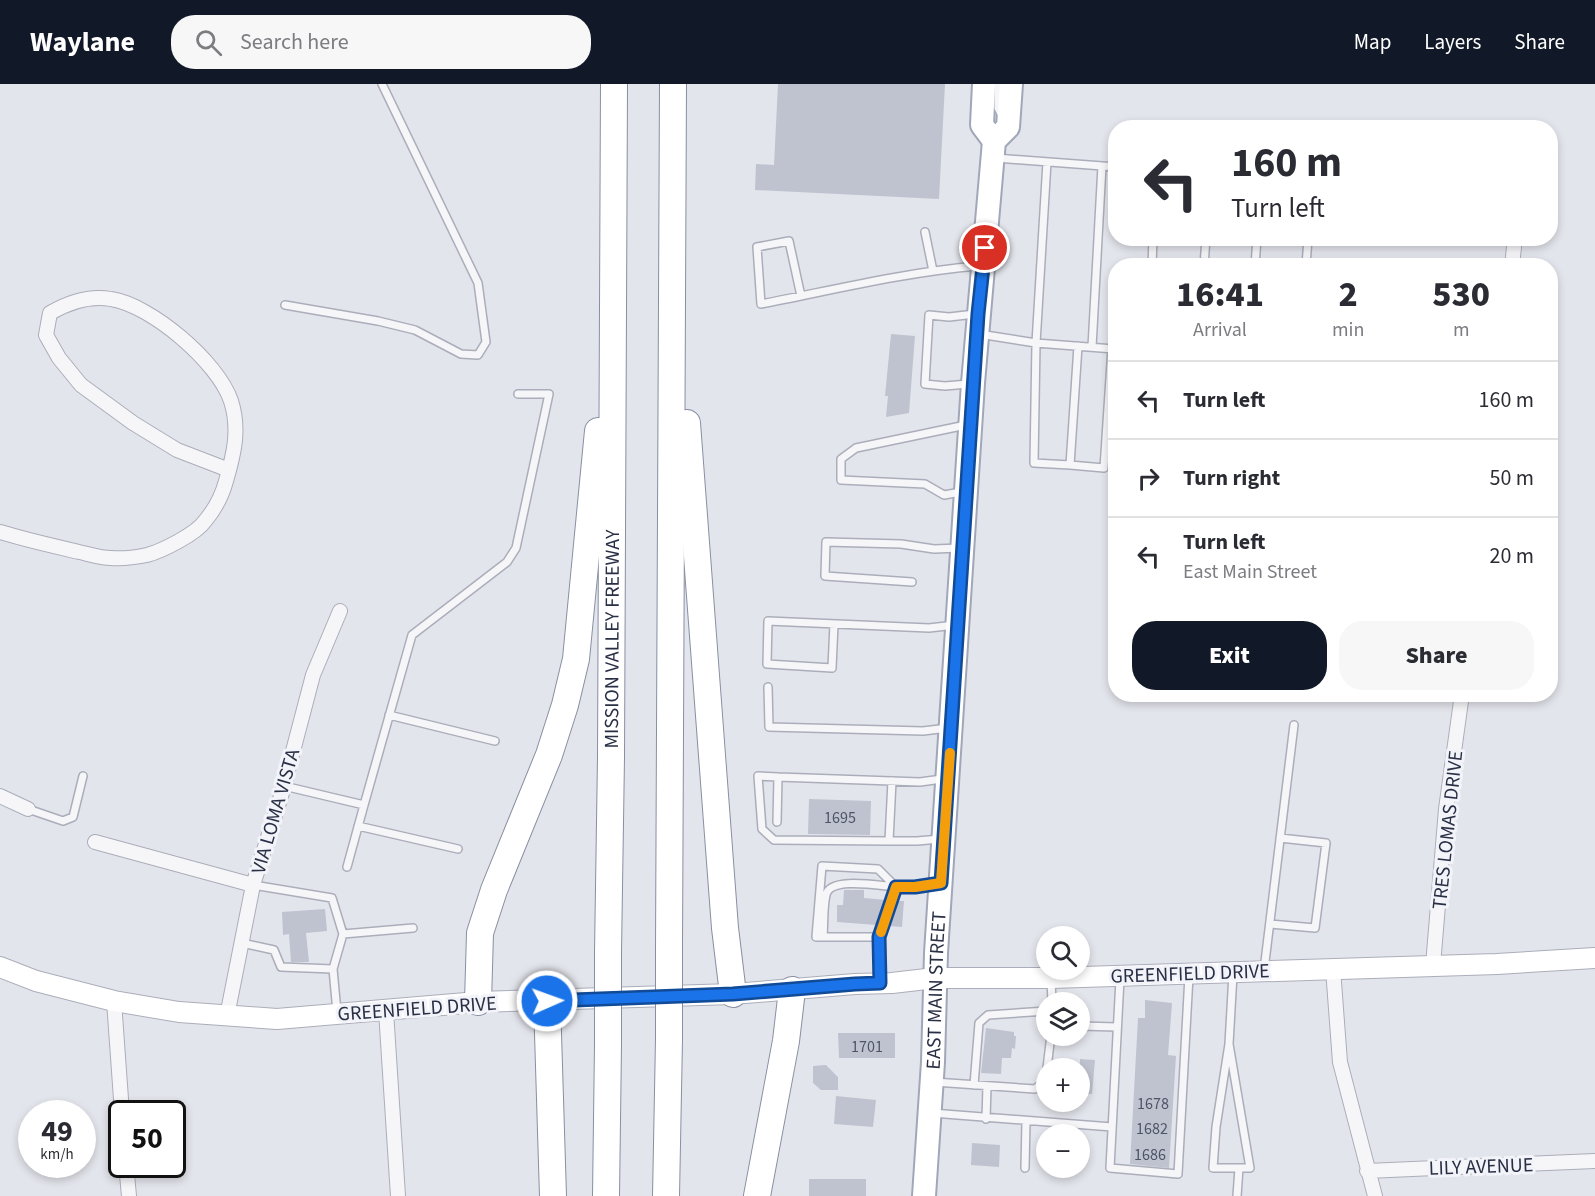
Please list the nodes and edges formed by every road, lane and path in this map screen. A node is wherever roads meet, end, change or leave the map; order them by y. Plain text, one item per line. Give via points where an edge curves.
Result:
1 (382, 84) edge
2 (614, 84) edge
3 (673, 84) edge
4 (984, 84) edge
5 (998, 84) edge
6 (1011, 84) edge
7 (1008, 122) junction
8 (993, 149) junction
9 (1047, 162) junction
10 (1102, 166) junction
11 (1108, 166) edge
12 (613, 218) junction
13 (925, 232) dead end
14 (1514, 247) dead end
15 (673, 256) junction
16 (1513, 258) edge
17 (984, 265) junction
18 (933, 271) junction
19 (801, 296) junction
20 (285, 305) dead end
21 (977, 324) junction
22 (1036, 343) junction
23 (1078, 346) junction
24 (1092, 347) junction
25 (1108, 348) edge
26 (973, 383) junction
27 (518, 394) dead end
28 (1108, 420) edge
29 (971, 424) junction
30 (1070, 465) junction
31 (229, 470) junction
32 (967, 491) junction
33 (0, 532) edge
34 (963, 548) junction
35 (912, 582) dead end
36 (339, 611) dead end
37 (834, 624) junction
38 (958, 625) junction
39 (768, 687) dead end
40 (1461, 702) edge
41 (390, 715) junction
42 (1293, 725) dead end
43 (951, 728) junction
44 (495, 741) dead end
45 (82, 776) dead end
46 (778, 777) junction
47 (948, 778) junction
48 (892, 781) junction
49 (284, 786) junction
50 (0, 796) edge
51 (364, 805) junction
52 (28, 809) joint
53 (777, 822) dead end
54 (358, 826) junction
55 (944, 838) junction
56 (1280, 838) junction
57 (889, 841) junction
58 (94, 843) dead end
59 (458, 849) dead end
60 (346, 867) dead end
61 (941, 883) junction
62 (254, 885) junction
63 (896, 887) junction
64 (1270, 924) junction
65 (413, 928) dead end
66 (344, 934) junction
67 (823, 937) junction
68 (879, 937) junction
69 (242, 943) junction
70 (1595, 958) edge
71 (1433, 965) junction
72 (0, 967) edge
73 (333, 969) junction
74 (1334, 969) junction
75 (1264, 970) junction
76 (1233, 971) junction
77 (1189, 973) junction
78 (1120, 975) junction
79 (1090, 976) edge
80 (935, 978) junction
81 (1036, 978) edge
82 (880, 983) junction
83 (792, 990) junction
84 (733, 994) junction
85 (547, 1001) junction
86 (114, 1002) junction
87 (478, 1002) junction
88 (386, 1011) junction
89 (1036, 1012) edge
90 (337, 1014) junction
91 (227, 1016) junction
92 (1090, 1027) edge
93 (1117, 1028) junction
94 (1229, 1044) junction
95 (932, 1081) junction
96 (974, 1085) junction
97 (987, 1086) junction
98 (1036, 1088) edge
99 (121, 1100) edge
100 (930, 1113) junction
101 (986, 1119) junction
102 (1026, 1121) junction
103 (1067, 1124) edge
104 (1090, 1126) edge
105 (1112, 1127) junction
106 (1595, 1161) edge
107 (1025, 1168) dead end
108 (1239, 1168) junction
109 (1367, 1171) junction
110 (127, 1178) edge
111 (129, 1196) edge
112 (398, 1196) edge
113 (553, 1196) edge
114 (606, 1196) edge
115 (666, 1196) edge
116 (756, 1196) edge
117 (925, 1196) edge
118 (1237, 1196) edge
119 (1374, 1196) edge

1 - 20 lane via 478,283 486,342 478,355 461,354 415,330
2 - 12 highway, MISSION VALLEY FREEWAY
3 - 15 highway
4 - 8 main road, EAST MAIN STREET via 982,125
5 - 7 lane via 999,112
6 - 7 main road
7 - 8 main road
8 - 9 lane
8 - 17 main road, EAST MAIN STREET
9 - 10 lane
9 - 22 lane
10 - 11 lane
10 - 24 lane
12 - 87 highway via 576,659 549,755 480,933
12 - 114 highway, MISSION VALLEY FREEWAY, bridge
13 - 18 lane
14 - 16 street
15 - 84 highway
15 - 115 highway, bridge
17 - 18 lane
17 - 21 main road, EAST MAIN STREET
18 - 19 lane
19 - 19 lane via 761,304 758,247 789,241
21 - 22 lane
21 - 26 main road, EAST MAIN STREET
21 - 26 lane via 929,315 924,384
22 - 23 lane
22 - 30 lane via 1034,464
23 - 24 lane
23 - 30 lane
24 - 25 lane
26 - 29 main road, EAST MAIN STREET
27 - 41 lane via 549,394 516,548 507,562 412,635
28 - 30 lane via 1104,468
29 - 32 main road, EAST MAIN STREET
29 - 32 lane via 856,448 841,459 841,480 925,484 944,495
31 - 31 street via 236,436 231,401 217,375 193,346 140,309 119,300 86,298 50,313 46,334 81,385 177,450
31 - 33 street via 222,496 204,523 147,555 110,558
32 - 34 main road, EAST MAIN STREET
34 - 35 lane via 826,542 825,576
34 - 38 main road, EAST MAIN STREET
36 - 49 street, VIA LOMA VISTA via 313,675
37 - 37 lane via 768,621 767,664 832,668
37 - 38 lane via 929,628
38 - 43 main road, EAST MAIN STREET
39 - 43 lane via 769,727 923,731
40 - 71 street, TRES LOMAS DRIVE via 1446,809
41 - 44 lane
41 - 51 lane
42 - 56 lane
43 - 47 main road, EAST MAIN STREET
45 - 52 lane via 73,817 68,821
46 - 48 lane
46 - 53 lane
46 - 57 lane via 758,776 762,829 774,840
47 - 48 lane
47 - 55 main road, EAST MAIN STREET
48 - 57 lane
49 - 51 lane
49 - 62 street, VIA LOMA VISTA
50 - 52 street
51 - 54 lane
54 - 59 lane
54 - 60 lane
55 - 57 lane
55 - 61 main road, EAST MAIN STREET
56 - 64 lane
56 - 64 lane via 1326,843 1315,928
58 - 62 street
61 - 63 lane
61 - 80 main road, EAST MAIN STREET
62 - 66 lane via 332,898
62 - 69 street, VIA LOMA VISTA
63 - 67 lane via 841,883 831,886 826,893
63 - 67 lane via 878,869 822,866 816,937
63 - 68 lane
64 - 75 lane
65 - 66 lane
66 - 73 lane
67 - 68 lane
68 - 82 lane
69 - 73 lane via 274,950 281,967
69 - 91 street, VIA LOMA VISTA
70 - 71 main road, GREENFIELD DRIVE
71 - 74 main road, GREENFIELD DRIVE
72 - 86 main road, GREENFIELD DRIVE
73 - 90 lane
74 - 75 main road, GREENFIELD DRIVE
74 - 109 street via 1340,1062
75 - 76 main road, GREENFIELD DRIVE
76 - 77 main road, GREENFIELD DRIVE
76 - 94 lane
77 - 78 main road, GREENFIELD DRIVE
77 - 105 lane via 1178,1174 1110,1168
78 - 79 main road, GREENFIELD DRIVE
78 - 93 lane
80 - 81 main road, GREENFIELD DRIVE
80 - 82 main road, GREENFIELD DRIVE
80 - 95 main road, EAST MAIN STREET
82 - 83 main road, GREENFIELD DRIVE
83 - 84 main road, GREENFIELD DRIVE
83 - 116 highway
84 - 85 main road, GREENFIELD DRIVE
85 - 87 main road, GREENFIELD DRIVE
85 - 113 highway
86 - 91 main road, GREENFIELD DRIVE
86 - 99 street
87 - 88 main road, GREENFIELD DRIVE
88 - 90 main road, GREENFIELD DRIVE
88 - 112 street
89 - 96 lane via 988,1015 979,1023
90 - 91 main road, GREENFIELD DRIVE via 277,1019
92 - 93 lane
93 - 105 lane
94 - 108 lane via 1250,1168
94 - 108 lane via 1213,1168
95 - 96 lane
95 - 100 main road, EAST MAIN STREET
96 - 97 lane
97 - 98 lane
97 - 101 lane
100 - 101 lane
100 - 117 main road, EAST MAIN STREET
101 - 102 lane
102 - 103 lane
102 - 107 lane
104 - 105 lane
106 - 109 street, LILY AVENUE
108 - 118 lane
109 - 119 street
110 - 111 street

